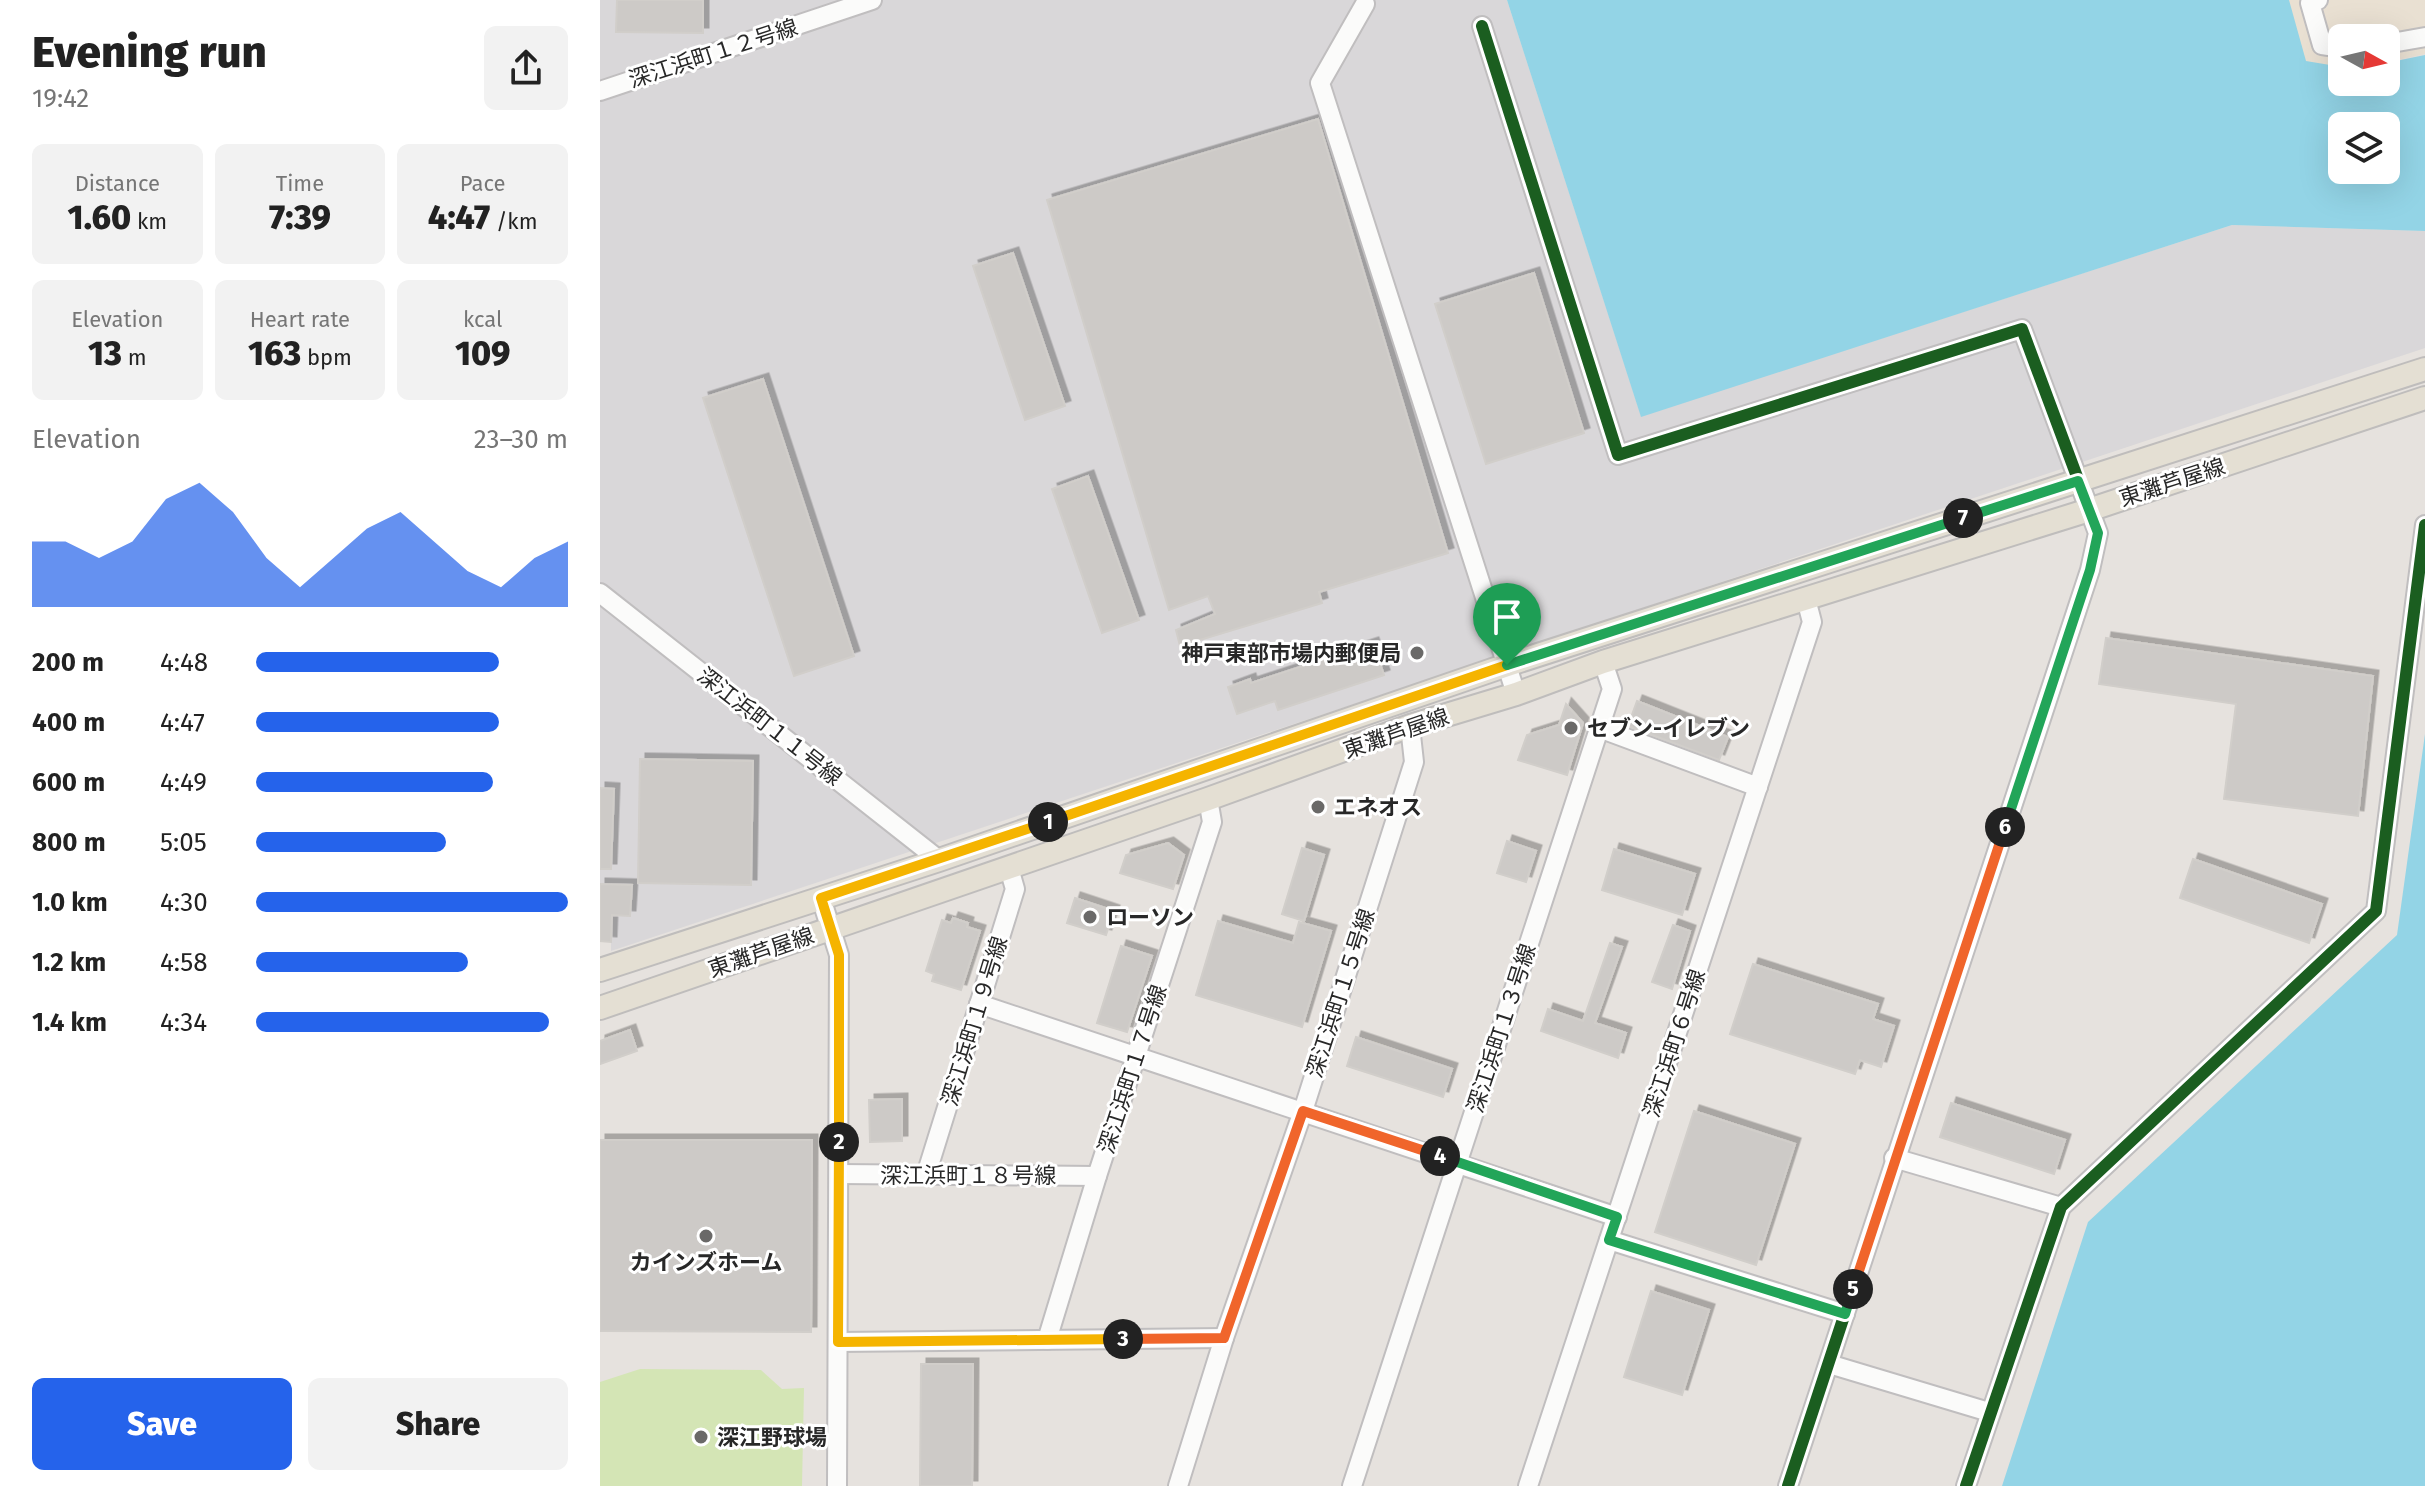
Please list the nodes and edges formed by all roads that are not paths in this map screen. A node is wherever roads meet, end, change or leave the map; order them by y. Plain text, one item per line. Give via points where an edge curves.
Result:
1 (872, 0) edge
2 (2318, 0) edge
3 (1365, 4) dead end
4 (1482, 26) dead end
5 (2425, 37) edge
6 (2400, 41) edge
7 (2328, 46) edge
8 (600, 91) edge
9 (2425, 369) edge
10 (2425, 398) edge
11 (2078, 481) junction
12 (2089, 510) junction
13 (2425, 525) edge
14 (600, 593) edge
15 (1806, 599) junction
16 (1603, 662) junction
17 (1507, 665) junction
18 (1516, 694) junction
19 (1410, 726) junction
20 (1599, 728) junction
21 (1758, 787) junction
22 (1208, 799) junction
23 (939, 860) junction
24 (1009, 868) junction
25 (821, 898) junction
26 (832, 927) junction
27 (600, 970) edge
28 (979, 1004) junction
29 (600, 1008) edge
30 (1136, 1056) junction
31 (1303, 1111) junction
32 (1894, 1158) junction
33 (1458, 1162) junction
34 (839, 1174) junction
35 (926, 1175) junction
36 (1097, 1176) junction
37 (2061, 1207) junction
38 (1617, 1217) junction
39 (1609, 1240) junction
40 (1845, 1314) junction
41 (1224, 1338) junction
42 (1047, 1340) junction
43 (838, 1342) junction
44 (1829, 1364) junction
45 (1989, 1412) junction
46 (837, 1486) edge
47 (1178, 1486) edge
48 (1352, 1486) edge
49 (1528, 1486) edge
50 (1788, 1486) edge
51 (1966, 1486) edge

1 - 8 street, 深江浜町１２号線
2 - 7 street via 2310,3 2322,45
3 - 17 street via 1320,83
4 - 11 street via 1618,455 2022,329
5 - 6 street
9 - 11 main road, 東灘芦屋線
10 - 12 main road, 東灘芦屋線
11 - 12 street
11 - 17 main road, 東灘芦屋線
12 - 15 main road, 東灘芦屋線
12 - 32 street via 2098,533 2090,570
13 - 37 street via 2376,911
14 - 23 street, 深江浜町１１号線
15 - 16 main road, 東灘芦屋線
15 - 21 street, 深江浜町６号線 via 1812,622
16 - 18 main road, 東灘芦屋線
16 - 20 street, 深江浜町１３号線 via 1612,689
17 - 18 street
17 - 23 main road, 東灘芦屋線
18 - 19 main road, 東灘芦屋線
19 - 22 main road, 東灘芦屋線
19 - 31 street, 深江浜町１５号線 via 1414,762
20 - 21 street
20 - 33 street, 深江浜町１３号線
21 - 38 street, 深江浜町６号線
22 - 24 main road, 東灘芦屋線
22 - 30 street, 深江浜町１７号線 via 1212,822
23 - 25 main road, 東灘芦屋線
24 - 26 main road, 東灘芦屋線
24 - 28 street, 深江浜町１９号線 via 1015,889
25 - 26 street
25 - 27 main road, 東灘芦屋線
26 - 29 main road, 東灘芦屋線
26 - 34 street via 839,955
28 - 30 street
28 - 35 street, 深江浜町１９号線
30 - 31 street
30 - 36 street, 深江浜町１７号線
31 - 33 street
31 - 41 street, 深江浜町１５号線
32 - 37 street
32 - 40 street
33 - 38 street
33 - 48 street, 深江浜町１３号線
34 - 35 street, 深江浜町１８号線
34 - 43 street
35 - 36 street, 深江浜町１８号線
36 - 42 street, 深江浜町１７号線
37 - 45 street
38 - 39 street, 深江浜町６号線
39 - 40 street
39 - 49 street, 深江浜町６号線
40 - 44 street
41 - 42 street
41 - 47 street, 深江浜町１５号線
42 - 43 street
43 - 46 street
44 - 45 street
44 - 50 street
45 - 51 street

